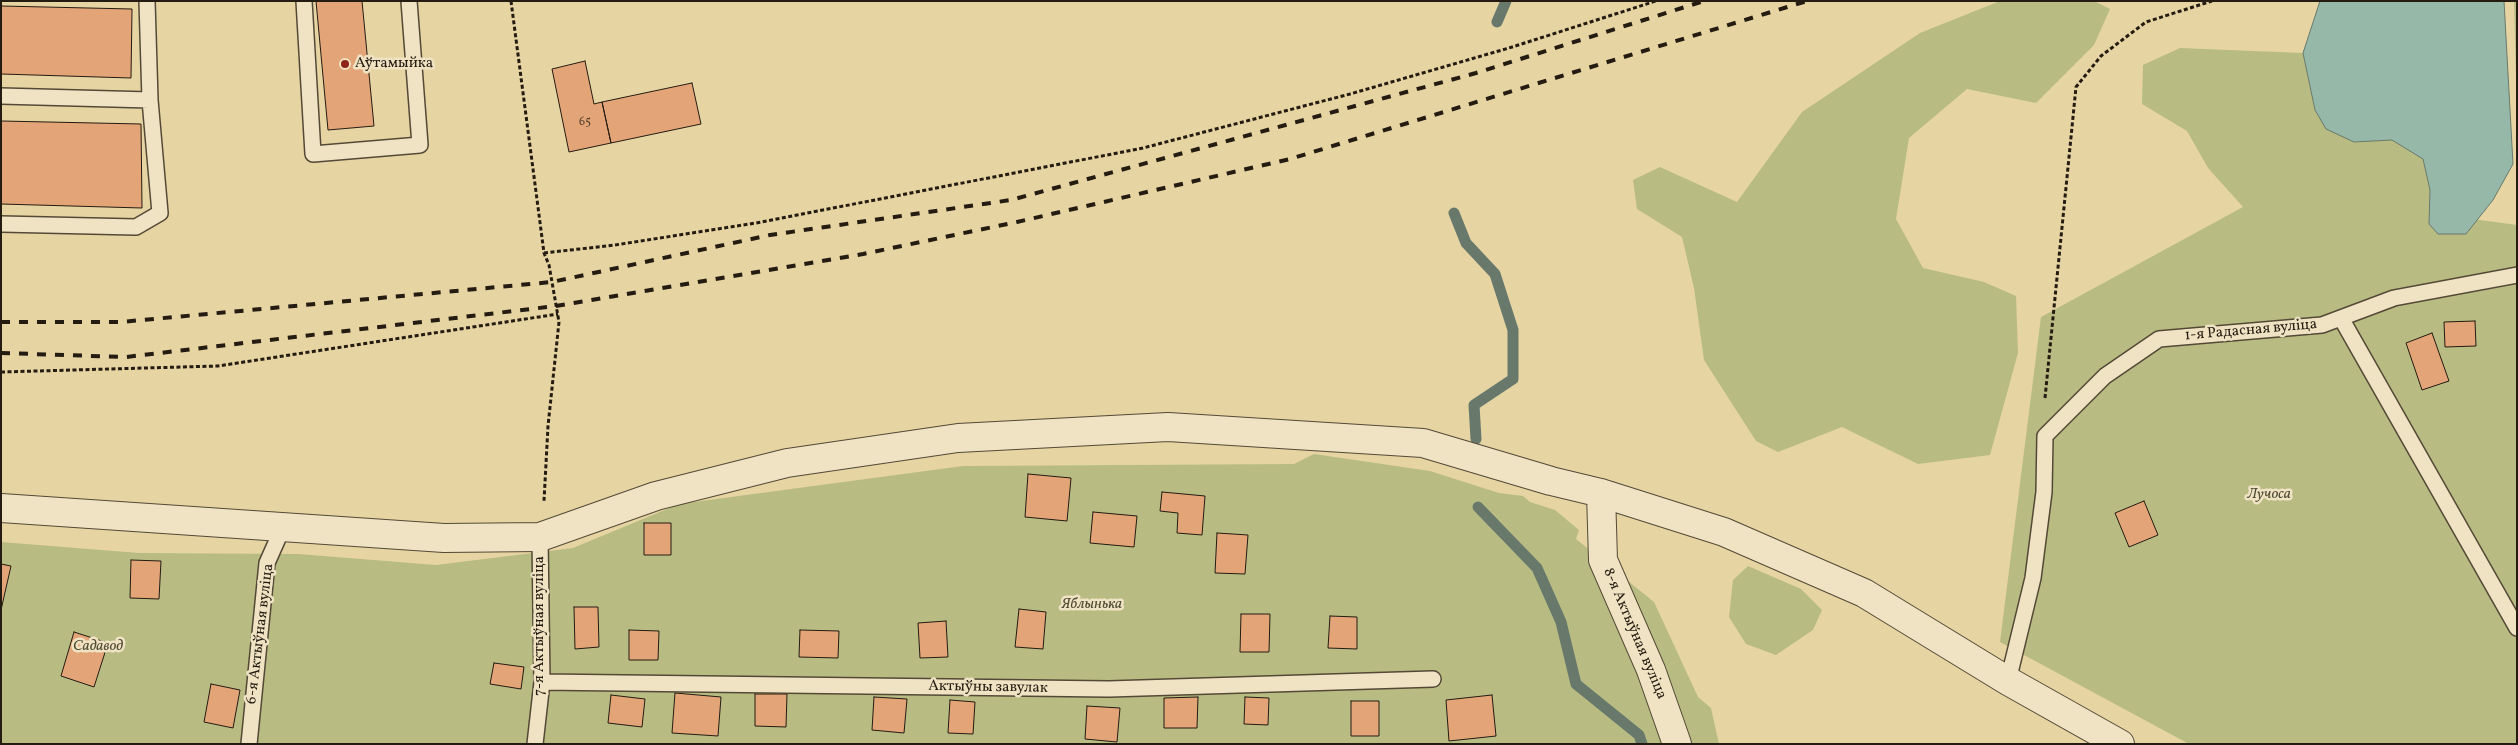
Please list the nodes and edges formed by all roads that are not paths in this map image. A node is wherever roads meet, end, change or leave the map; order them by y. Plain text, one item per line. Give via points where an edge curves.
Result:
1 (147, 1) edge
2 (304, 1) edge
3 (409, 1) edge
4 (1, 96) edge
5 (150, 100) junction
6 (1, 224) edge
7 (2517, 275) edge
8 (2341, 318) junction
9 (1601, 493) junction
10 (1, 508) edge
11 (283, 527) junction
12 (540, 537) junction
13 (2517, 628) edge
14 (1433, 679) dead end
15 (2008, 681) junction
16 (542, 682) junction
17 (249, 744) edge
18 (535, 744) edge
19 (1677, 744) edge
20 (2120, 744) edge

1 - 5 lane
2 - 3 lane via 314,154 420,145
4 - 5 lane
5 - 6 lane via 160,213 136,227
7 - 8 lane, 1-я Радасная вуліца via 2394,298
8 - 13 lane
8 - 15 lane, 1-я Радасная вуліца via 2322,325 2159,339 2105,376 2045,436 2044,492 2034,578
9 - 12 street via 1423,443 1168,427 958,438 788,463 656,496
9 - 15 street via 1724,532 1864,593
9 - 19 street, 8-я Актыўная вуліца via 1603,560 1651,670
10 - 11 street
11 - 12 street via 444,538
11 - 17 lane, 6-я Актыўная вуліца via 267,563
12 - 16 lane, 7-я Актыўная вуліца
14 - 16 lane, Актыўны завулак via 1109,689
15 - 20 street
16 - 18 lane, 7-я Актыўная вуліца

